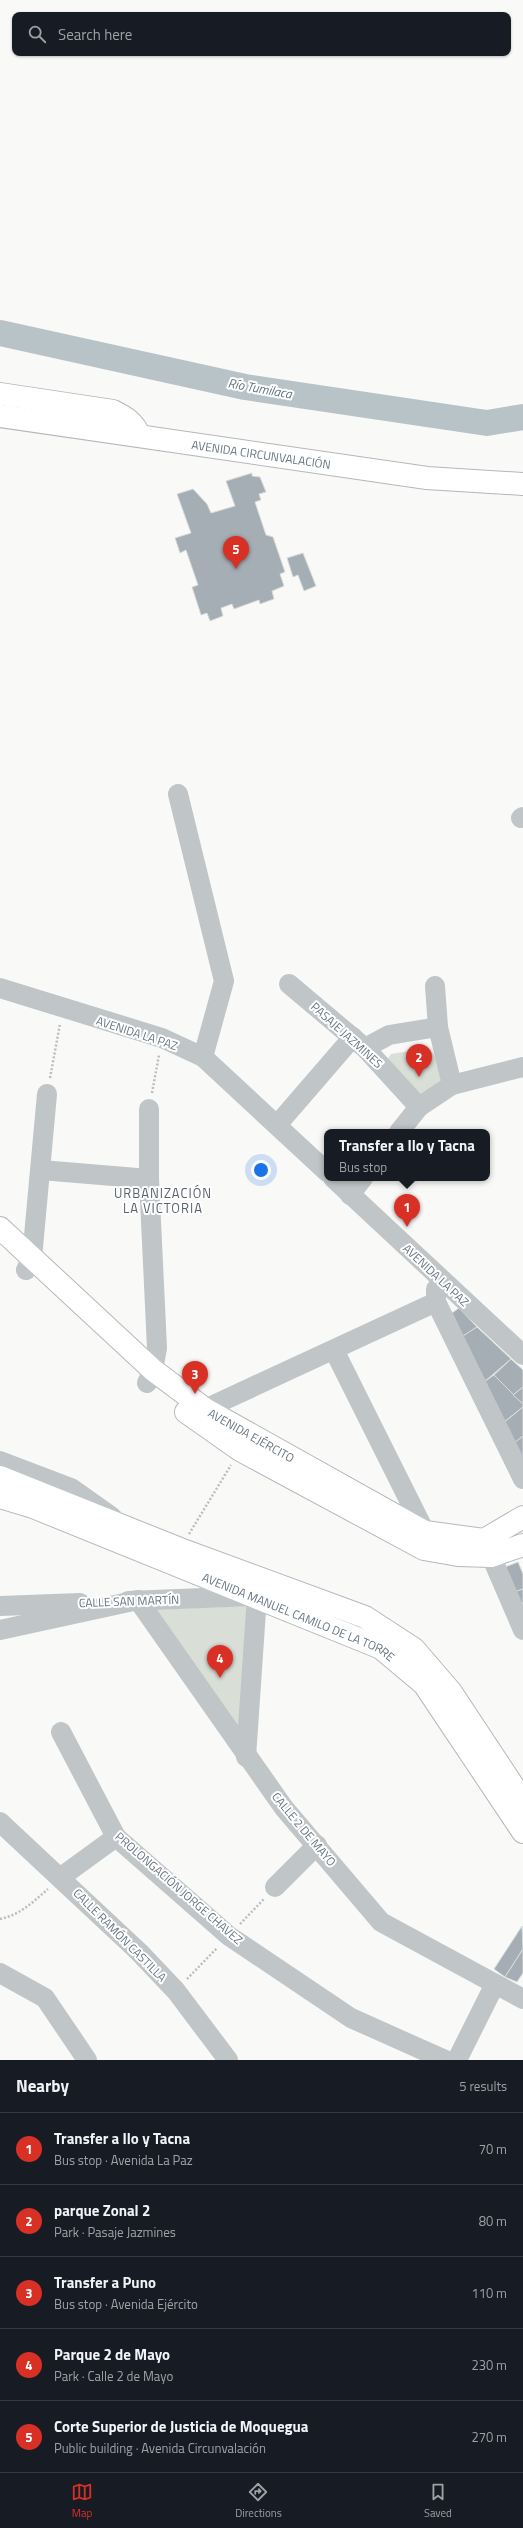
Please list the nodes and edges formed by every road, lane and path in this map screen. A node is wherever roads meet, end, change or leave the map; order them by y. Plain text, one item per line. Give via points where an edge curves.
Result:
1 (0, 394) edge
2 (0, 416) edge
3 (139, 435) junction
4 (523, 484) edge
5 (178, 794) dead end
6 (290, 984) dead end
7 (435, 986) dead end
8 (0, 988) edge
9 (63, 1009) junction
10 (438, 1027) junction
11 (162, 1038) junction
12 (359, 1042) junction
13 (203, 1057) junction
14 (523, 1067) edge
15 (452, 1085) junction
16 (47, 1094) joint
17 (419, 1106) junction
18 (150, 1109) joint
19 (278, 1125) junction
20 (401, 1129) edge
21 (324, 1169) edge
22 (41, 1170) junction
23 (149, 1179) junction
24 (336, 1181) edge
25 (361, 1181) edge
26 (350, 1195) junction
27 (0, 1228) edge
28 (0, 1246) edge
29 (29, 1264) junction
30 (435, 1275) junction
31 (436, 1302) junction
32 (334, 1350) junction
33 (523, 1354) edge
34 (150, 1376) junction
35 (205, 1409) junction
36 (240, 1450) junction
37 (0, 1461) edge
38 (0, 1476) edge
39 (523, 1479) edge
40 (0, 1497) edge
41 (523, 1517) edge
42 (124, 1525) junction
43 (424, 1541) junction
44 (523, 1544) edge
45 (487, 1548) junction
46 (180, 1549) junction
47 (259, 1588) junction
48 (138, 1600) junction
49 (0, 1606) edge
50 (0, 1630) edge
51 (523, 1630) edge
52 (61, 1732) dead end
53 (246, 1757) junction
54 (523, 1801) edge
55 (0, 1822) edge
56 (523, 1832) edge
57 (116, 1837) junction
58 (317, 1845) junction
59 (61, 1877) junction
60 (275, 1888) joint
61 (0, 1919) edge
62 (229, 1936) junction
63 (0, 1973) edge
64 (495, 1984) junction
65 (176, 1991) junction
66 (523, 1999) edge
67 (88, 2060) edge
68 (228, 2060) edge
69 (445, 2060) edge
70 (456, 2060) edge

1 - 3 main road via 113,411 135,426
2 - 3 main road, AVENIDA CIRCUNVALACIÓN
3 - 4 main road, AVENIDA CIRCUNVALACIÓN via 427,478
5 - 13 street via 224,981
6 - 12 street, PASAJE JAZMINES
7 - 10 street
8 - 9 street, AVENIDA LA PAZ
9 - 11 street, AVENIDA LA PAZ
9 - 16 path
10 - 12 street
10 - 15 street
11 - 13 street, AVENIDA LA PAZ
11 - 18 path
12 - 17 street, PASAJE JAZMINES
12 - 19 street
13 - 19 street, AVENIDA LA PAZ
14 - 15 street
15 - 17 street
16 - 22 street
17 - 20 street
18 - 23 street
19 - 21 street, AVENIDA LA PAZ
22 - 23 street
22 - 29 street
23 - 34 street via 156,1348
24 - 26 street, AVENIDA LA PAZ
25 - 26 street
26 - 30 street, AVENIDA LA PAZ
27 - 29 main road, AVENIDA EJÉRCITO
28 - 29 main road, AVENIDA EJÉRCITO
29 - 34 main road, AVENIDA EJÉRCITO
30 - 31 street
30 - 33 street, AVENIDA LA PAZ
31 - 32 street
31 - 39 street
32 - 35 street
32 - 43 street
34 - 35 main road, AVENIDA EJÉRCITO
34 - 36 main road, AVENIDA EJÉRCITO
35 - 43 main road, AVENIDA EJÉRCITO
36 - 43 main road, AVENIDA EJÉRCITO
36 - 46 path
37 - 42 street via 71,1488
38 - 42 main road, AVENIDA MANUEL CAMILO DE LA TORRE
40 - 47 main road, AVENIDA MANUEL CAMILO DE LA TORRE via 33,1506
41 - 45 main road
42 - 46 main road, AVENIDA MANUEL CAMILO DE LA TORRE
43 - 45 main road, AVENIDA EJÉRCITO via 458,1555
44 - 45 main road, AVENIDA EJÉRCITO
45 - 51 street
46 - 47 main road, AVENIDA MANUEL CAMILO DE LA TORRE
47 - 48 street, CALLE SAN MARTÍN
47 - 53 street
47 - 54 main road, AVENIDA MANUEL CAMILO DE LA TORRE via 365,1617 414,1649 450,1692
47 - 56 main road, AVENIDA MANUEL CAMILO DE LA TORRE via 381,1648 424,1684
48 - 49 street, CALLE SAN MARTÍN
48 - 50 street
48 - 53 street, CALLE 2 DE MAYO
52 - 57 street, PROLONGACIÓN JORGE CHAVEZ
53 - 58 street, CALLE 2 DE MAYO via 284,1808
55 - 59 street, CALLE RAMÓN CASTILLA
57 - 59 street
57 - 62 street, PROLONGACIÓN JORGE CHAVEZ
58 - 60 street
58 - 64 street, CALLE 2 DE MAYO via 381,1922
59 - 61 path via 28,1906
59 - 65 street, CALLE RAMÓN CASTILLA
60 - 62 path
62 - 65 path
62 - 69 street, PROLONGACIÓN JORGE CHAVEZ via 351,2018
63 - 67 street via 45,1998
64 - 66 street, CALLE 2 DE MAYO
64 - 70 street
65 - 68 street, CALLE RAMÓN CASTILLA

